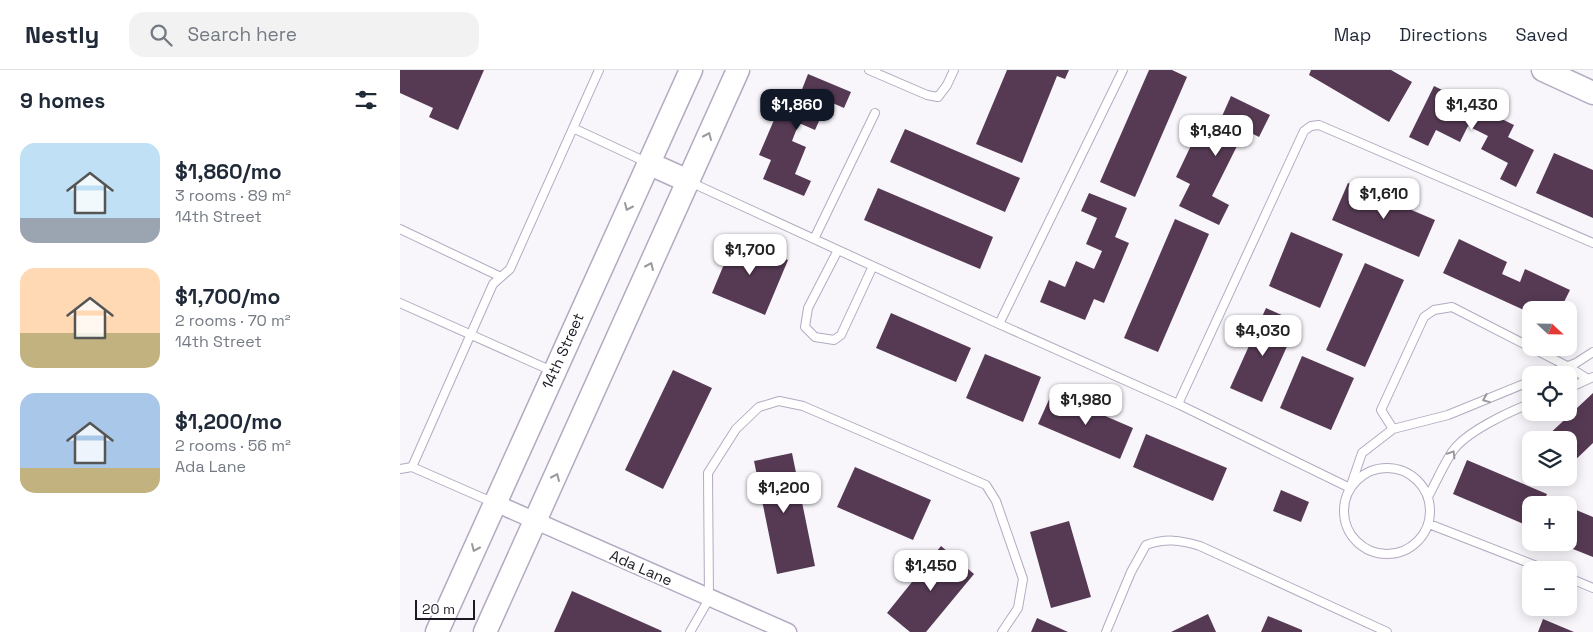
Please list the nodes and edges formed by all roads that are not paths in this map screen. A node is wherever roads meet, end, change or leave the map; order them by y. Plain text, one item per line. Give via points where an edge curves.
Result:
1 (599, 70) edge
2 (690, 70) edge
3 (738, 70) edge
4 (870, 70) edge
5 (954, 70) edge
6 (1123, 70) edge
7 (1543, 70) edge
8 (1593, 93) edge
9 (875, 112) dead end
10 (572, 128) junction
11 (648, 163) junction
12 (688, 181) junction
13 (400, 229) edge
14 (814, 239) junction
15 (1593, 243) edge
16 (838, 250) junction
17 (873, 266) junction
18 (501, 276) junction
19 (400, 303) edge
20 (999, 324) junction
21 (471, 334) junction
22 (1593, 352) edge
23 (1567, 366) joint
24 (554, 371) junction
25 (1577, 371) edge
26 (1590, 378) edge
27 (1577, 384) edge
28 (1522, 385) edge
29 (1178, 404) junction
30 (1522, 407) edge
31 (1393, 429) junction
32 (412, 467) junction
33 (400, 469) edge
34 (1350, 488) junction
35 (1428, 497) junction
36 (495, 503) junction
37 (536, 521) junction
38 (1429, 524) junction
39 (1524, 561) edge
40 (1577, 581) edge
41 (1593, 588) edge
42 (709, 599) junction
43 (437, 632) edge
44 (486, 632) edge
45 (690, 632) edge
46 (788, 632) edge
47 (1002, 632) edge
48 (1106, 632) edge
49 (1388, 632) edge

1 - 10 lane
2 - 11 main road, 14th Street
12 -> 3 main road
4 - 5 lane via 927,96 938,97
6 - 20 lane
7 - 8 main road
9 - 14 lane
10 - 11 lane
10 - 18 lane via 510,269
11 - 12 main road
11 -> 24 main road, 14th Street
12 - 14 lane
37 -> 12 main road
13 - 18 lane
14 - 16 lane
15 - 29 lane via 1318,125 1311,126 1304,131
16 - 17 lane
16 - 17 lane via 808,308 805,327 815,337 834,340 841,335
17 - 20 lane
18 - 21 lane via 493,284
19 - 21 lane
20 - 29 lane
21 - 24 lane
21 - 32 lane
22 - 23 lane
23 - 31 lane via 1452,307 1434,310 1424,317 1381,410
24 - 36 main road, 14th Street
25 - 26 lane
26 - 27 lane
28 -> 31 lane via 1448,415
29 - 34 lane
35 -> 30 lane via 1452,451 1462,440
31 - 34 lane via 1362,454
32 - 33 lane
32 - 36 lane
34 - 35 lane via 1359,477 1385,467 1412,474
34 - 38 lane via 1344,516 1348,531 1369,551 1398,553 1412,547
35 - 38 lane via 1431,510
36 - 37 street, Ada Lane
36 -> 43 main road, 14th Street
37 - 42 street, Ada Lane
37 - 44 main road
38 - 39 lane
40 - 41 lane
42 - 45 lane
42 - 46 street, Ada Lane
42 - 47 lane via 708,473 736,429 759,407 779,401 804,406 986,486 996,501 1024,579 1018,608
48 - 49 lane via 1146,545 1158,540 1200,546

